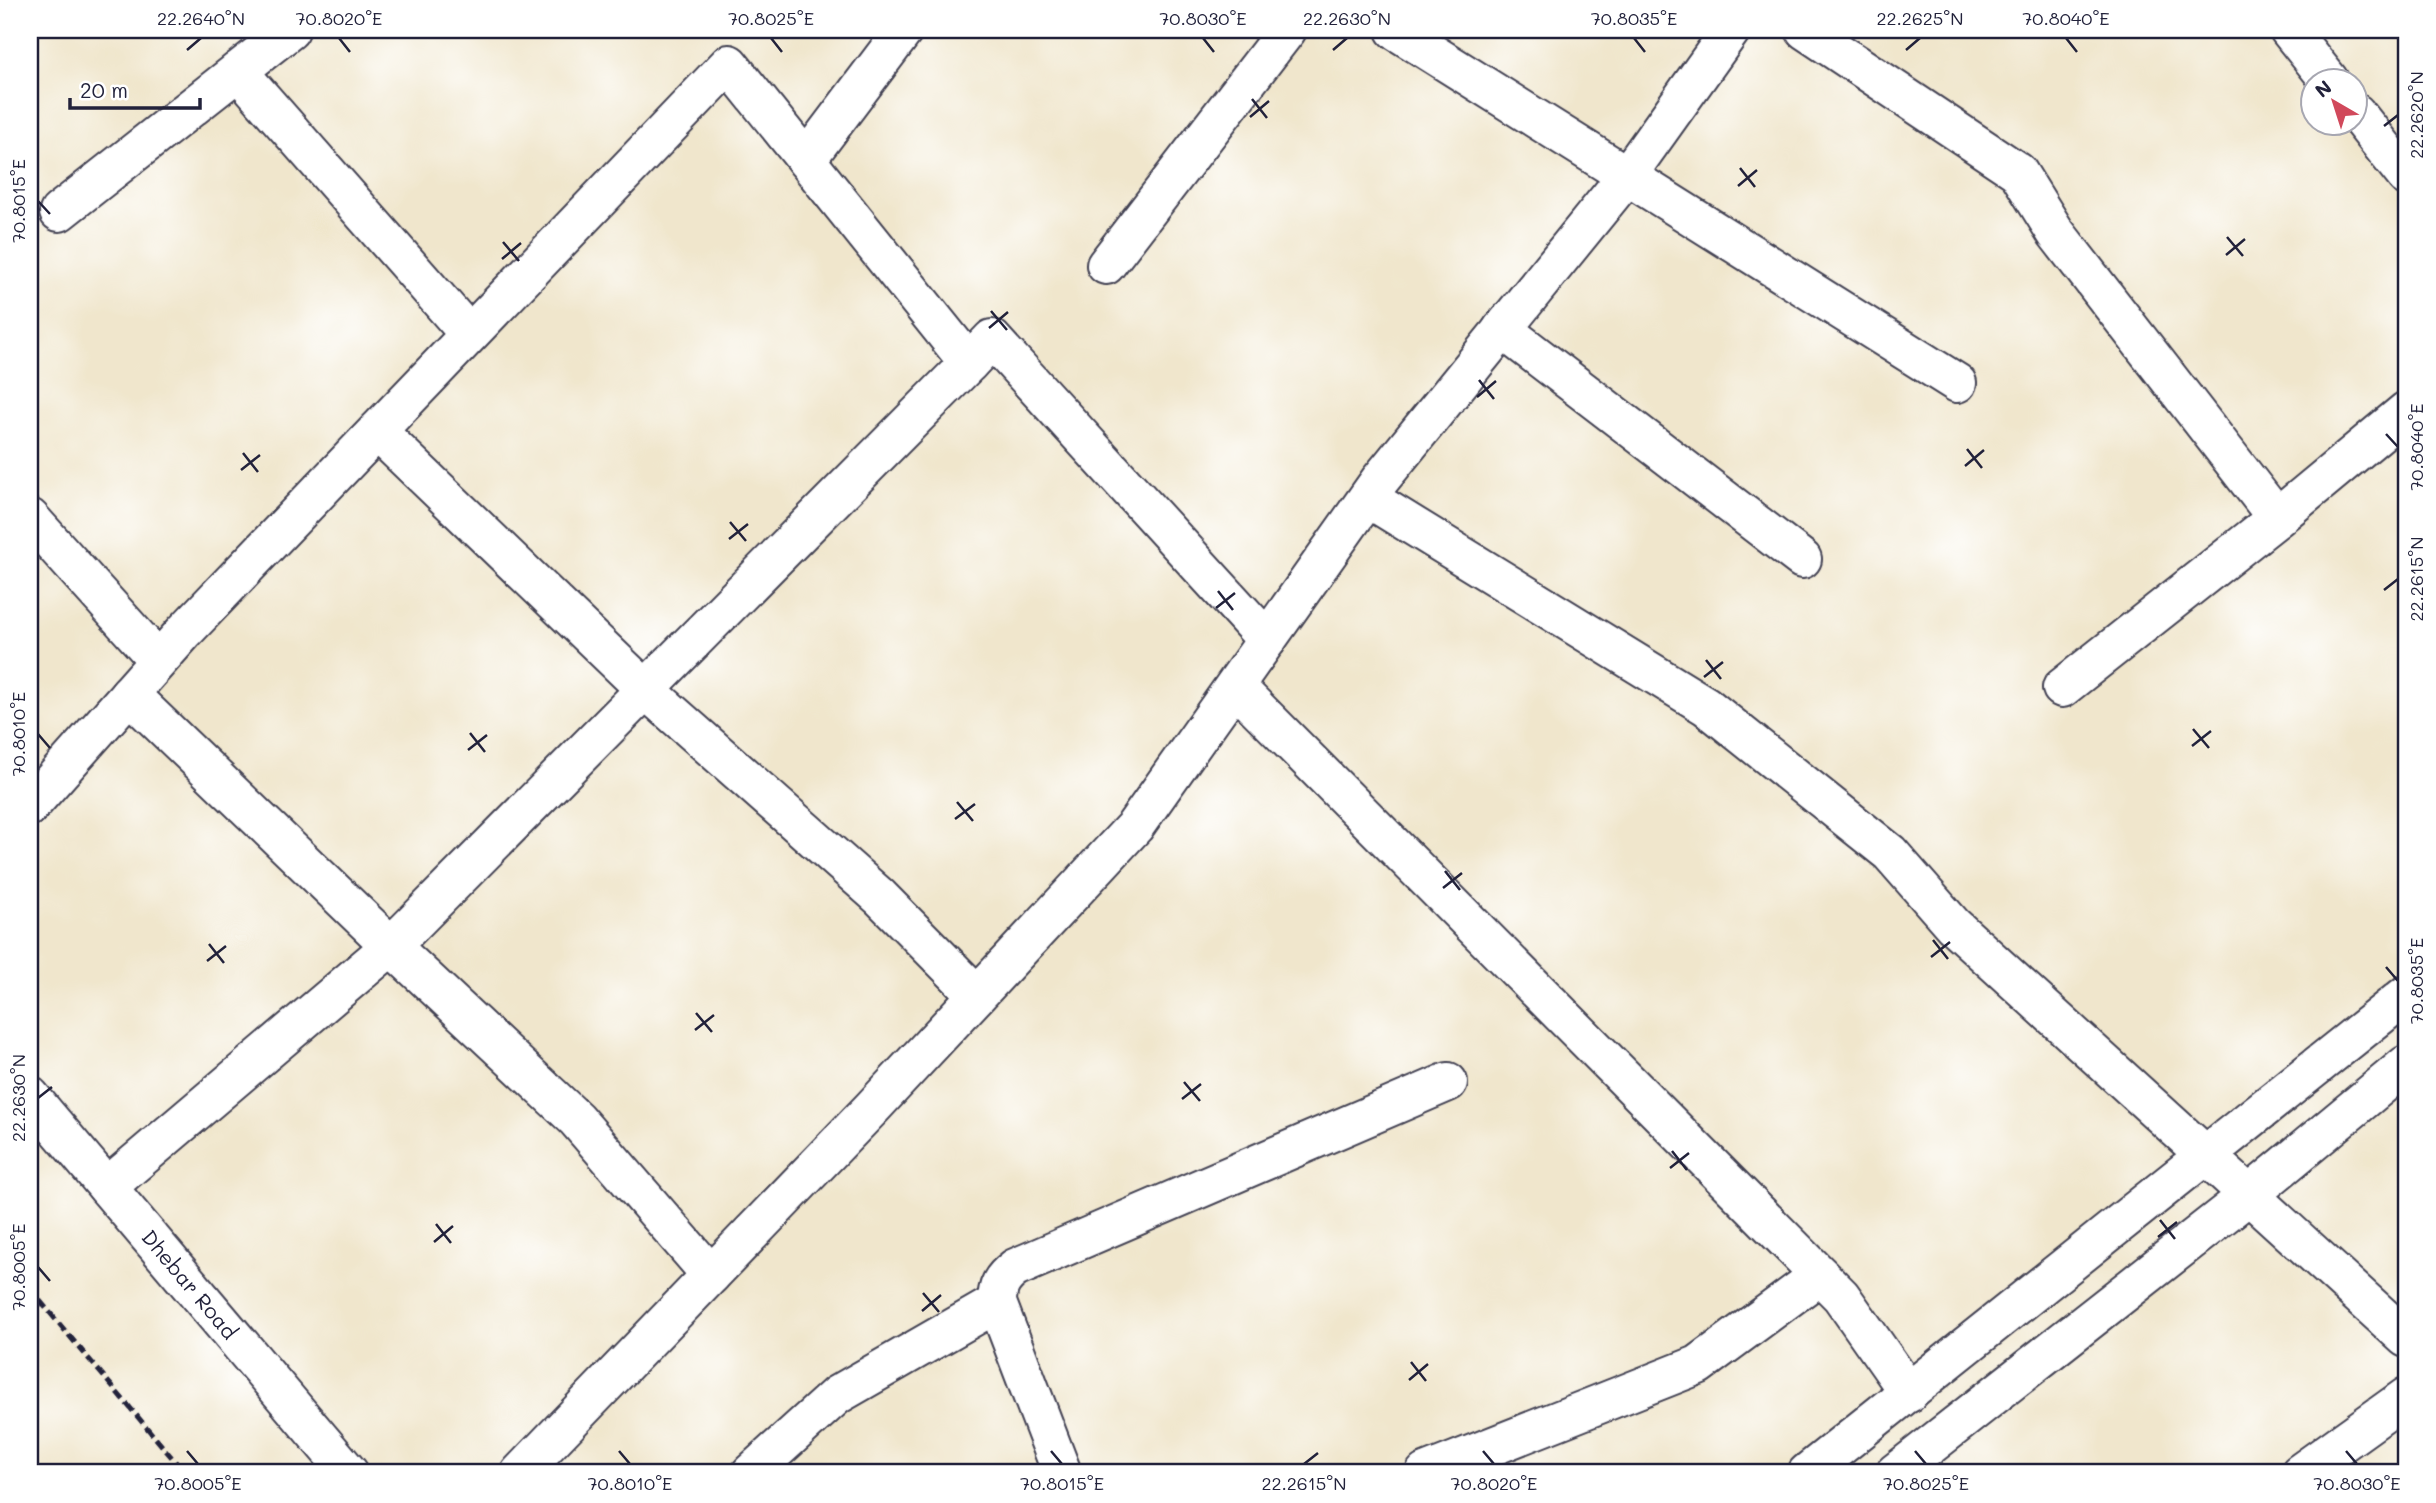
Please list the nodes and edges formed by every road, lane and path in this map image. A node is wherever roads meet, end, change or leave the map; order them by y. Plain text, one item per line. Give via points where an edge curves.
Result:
1 (290, 30) edge
2 (904, 30) edge
3 (1287, 30) edge
4 (1395, 30) edge
5 (1731, 30) edge
6 (1805, 30) edge
7 (2289, 30) edge
8 (2318, 66) edge
9 (237, 71) junction
10 (2370, 131) edge
11 (806, 160) junction
12 (2406, 176) edge
13 (1626, 177) junction
14 (59, 212) dead end
15 (1106, 265) dead end
16 (1502, 329) junction
17 (469, 334) junction
18 (969, 363) junction
19 (1957, 383) dead end
20 (2406, 411) edge
21 (377, 430) junction
22 (1368, 498) junction
23 (30, 518) edge
24 (2277, 518) junction
25 (1802, 559) dead end
26 (1267, 640) junction
27 (158, 660) junction
28 (1235, 686) junction
29 (2062, 688) dead end
30 (645, 689) junction
31 (129, 694) junction
32 (30, 806) edge
33 (391, 946) junction
34 (977, 995) junction
35 (2406, 995) edge
36 (2406, 1065) edge
37 (1448, 1082) dead end
38 (30, 1096) edge
39 (2207, 1155) junction
40 (107, 1187) junction
41 (2249, 1195) junction
42 (711, 1275) junction
43 (1820, 1275) junction
44 (997, 1303) junction
45 (2406, 1338) edge
46 (1909, 1393) junction
47 (2406, 1397) edge
48 (349, 1473) edge
49 (520, 1473) edge
50 (751, 1473) edge
51 (1062, 1473) edge
52 (1426, 1473) edge
53 (1807, 1473) edge
54 (1895, 1473) edge
55 (2300, 1473) edge

1 - 9 street
2 - 11 street
3 - 15 street
4 - 13 street
5 - 13 street
6 - 24 street via 2018,172 2056,233
7 - 8 street
9 - 14 street
9 - 17 street
10 - 12 street
11 - 17 street via 729,64
11 - 18 street
13 - 16 street
13 - 19 street
16 - 22 street
16 - 25 street
17 - 21 street
18 - 26 street via 992,339
18 - 30 street
20 - 24 street
21 - 27 street
21 - 30 street
22 - 26 street
22 - 39 street via 1706,706 1891,853 1953,925
23 - 27 street
24 - 29 street
26 - 28 street
27 - 31 street
28 - 34 street via 1135,826
28 - 43 street
30 - 33 street
30 - 34 street via 880,897
31 - 32 street
31 - 33 street
33 - 40 street
33 - 42 street via 576,1119
34 - 42 street
35 - 39 street
36 - 41 street
37 - 44 street via 1015,1268 999,1283
38 - 40 street, Dhebar Road
39 - 41 street
39 - 46 street
40 - 48 street, Dhebar Road
41 - 45 street
41 - 54 street
42 - 49 street
43 - 46 street via 1841,1296
43 - 52 street via 1698,1365
44 - 50 street via 837,1395
44 - 51 street
46 - 53 street
47 - 55 street

